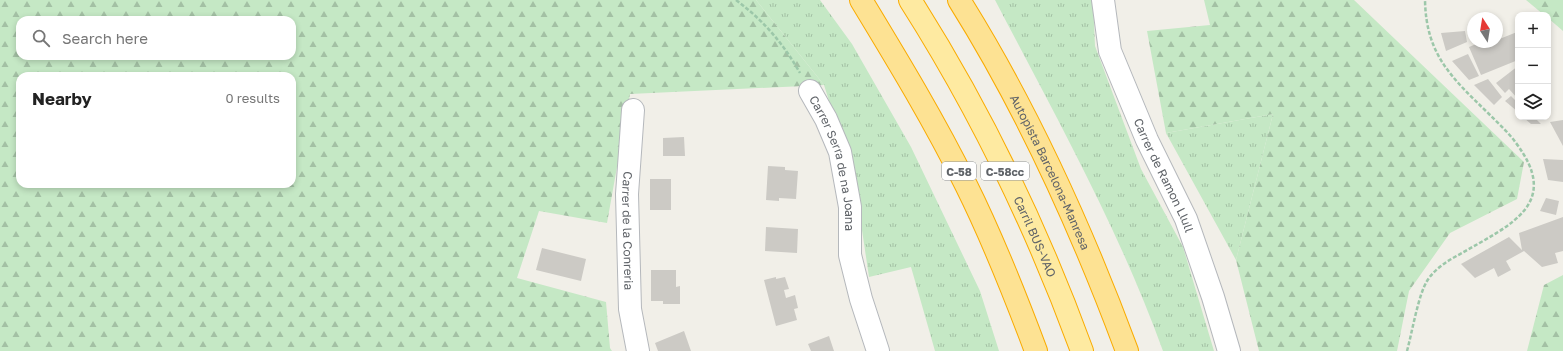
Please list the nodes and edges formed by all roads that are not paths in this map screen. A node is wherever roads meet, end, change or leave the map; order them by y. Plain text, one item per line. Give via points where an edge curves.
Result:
1 (861, 0) edge
2 (910, 0) edge
3 (960, 0) edge
4 (1103, 0) edge
5 (810, 91) road end
6 (633, 110) dead end
7 (638, 351) edge
8 (878, 351) edge
9 (1036, 351) edge
10 (1082, 351) edge
11 (1127, 351) edge
12 (1229, 351) edge

1 - 9 highway, C-58 via 915,88 967,186 1012,288
2 - 10 highway, Carril BUS-VAO / C-58cc via 948,62 1011,183 1039,242
3 - 11 highway, Autopista Barcelona-Manresa via 1020,108 1067,205 1090,255
4 - 12 street, Carrer de Ramon Llull via 1110,51 1147,140 1186,219
5 - 8 street, Carrer Serra de na Joana via 826,119 840,152 850,207 850,255
6 - 7 street, Carrer de la Conreria via 627,202 630,309

